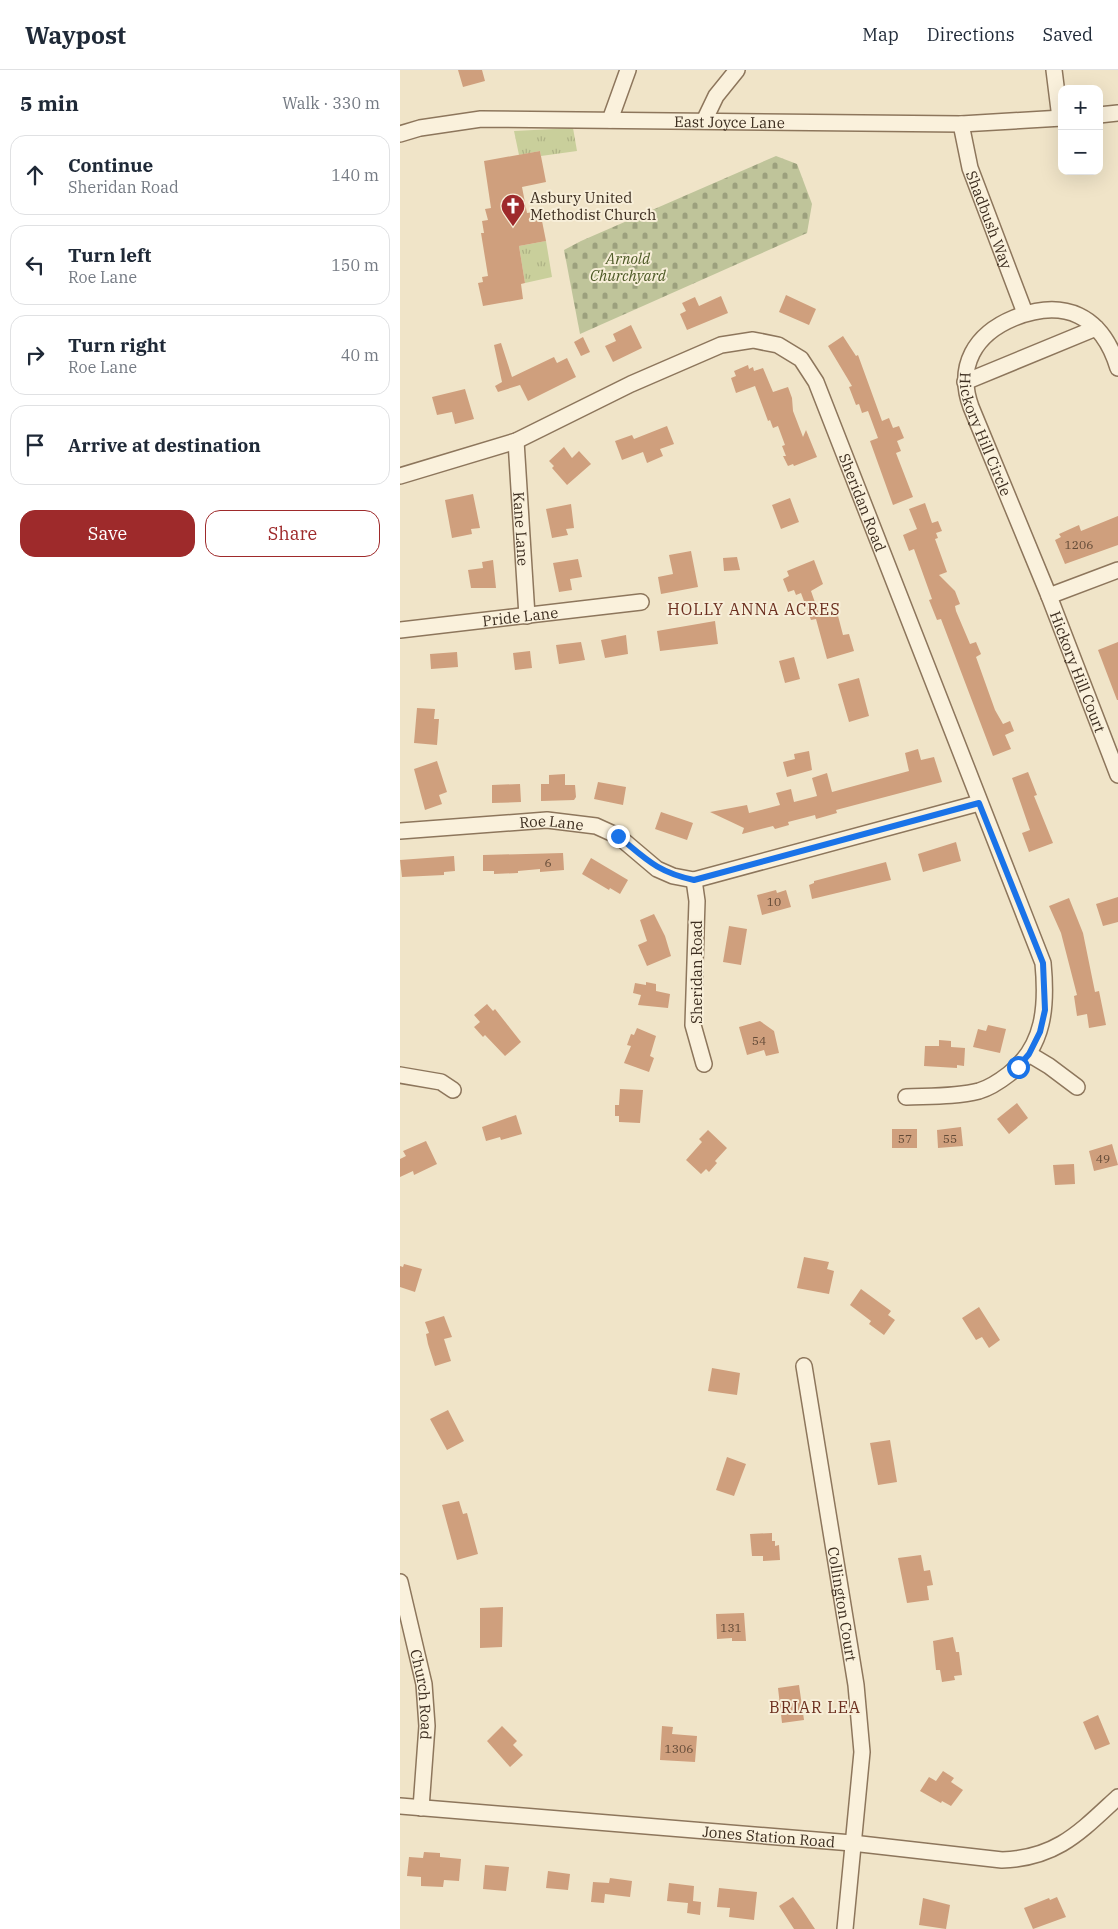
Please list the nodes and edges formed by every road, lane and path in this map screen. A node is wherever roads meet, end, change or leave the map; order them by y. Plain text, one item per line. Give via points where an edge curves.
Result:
1 (628, 70) edge
2 (737, 70) edge
3 (1054, 70) edge
4 (1058, 97) edge
5 (1118, 113) edge
6 (1103, 115) edge
7 (1058, 118) edge
8 (610, 120) junction
9 (704, 121) junction
10 (961, 124) junction
11 (400, 134) edge
12 (1026, 313) junction
13 (1096, 328) junction
14 (1118, 368) edge
15 (965, 382) junction
16 (516, 441) junction
17 (400, 476) edge
18 (1118, 570) edge
19 (1049, 596) junction
20 (641, 602) dead end
21 (527, 616) junction
22 (400, 630) edge
23 (1118, 775) edge
24 (979, 803) junction
25 (400, 831) edge
26 (694, 880) junction
27 (1029, 1054) junction
28 (704, 1064) dead end
29 (400, 1075) edge
30 (1077, 1087) dead end
31 (452, 1090) dead end
32 (906, 1097) dead end
33 (804, 1366) dead end
34 (400, 1582) edge
35 (1118, 1798) edge
36 (400, 1806) edge
37 (421, 1808) junction
38 (852, 1843) junction
39 (845, 1929) edge

1 - 8 street
2 - 9 street via 716,96
3 - 4 street
5 - 6 street
7 - 10 street, East Joyce Lane
8 - 9 street, East Joyce Lane
8 - 11 street, East Joyce Lane via 481,119
9 - 10 street, East Joyce Lane
10 - 12 street, Shadbush Way via 970,168
12 - 13 street, Hickory Hill Circle via 1055,308 1078,316
12 - 15 street, Hickory Hill Circle via 991,328 970,357
13 - 14 street, Hickory Hill Circle via 1106,339
13 - 15 street
15 - 19 street, Hickory Hill Circle via 965,392
16 - 17 street, Sheridan Road
16 - 21 street, Kane Lane
16 - 24 street, Sheridan Road via 721,344 753,340 778,345 801,359 816,382
18 - 19 street
19 - 23 street, Hickory Hill Court
20 - 21 street, Pride Lane
21 - 22 street, Pride Lane
24 - 26 street, Roe Lane
24 - 27 street, Sheridan Road via 1043,963 1045,1010 1040,1032
25 - 26 street, Roe Lane via 547,820 596,826 618,836 657,869
26 - 28 street, Sheridan Road via 693,1024
27 - 30 street
27 - 32 street, Sheridan Road via 1018,1067 981,1091
29 - 31 street via 441,1082
33 - 38 street, Collington Court via 856,1685 862,1752
34 - 37 street, Church Road via 424,1684 427,1726
35 - 38 street, Jones Station Road via 1064,1843 1025,1859 1002,1860
36 - 37 street, Jones Station Road
37 - 38 street, Jones Station Road
38 - 39 street, Collington Court

